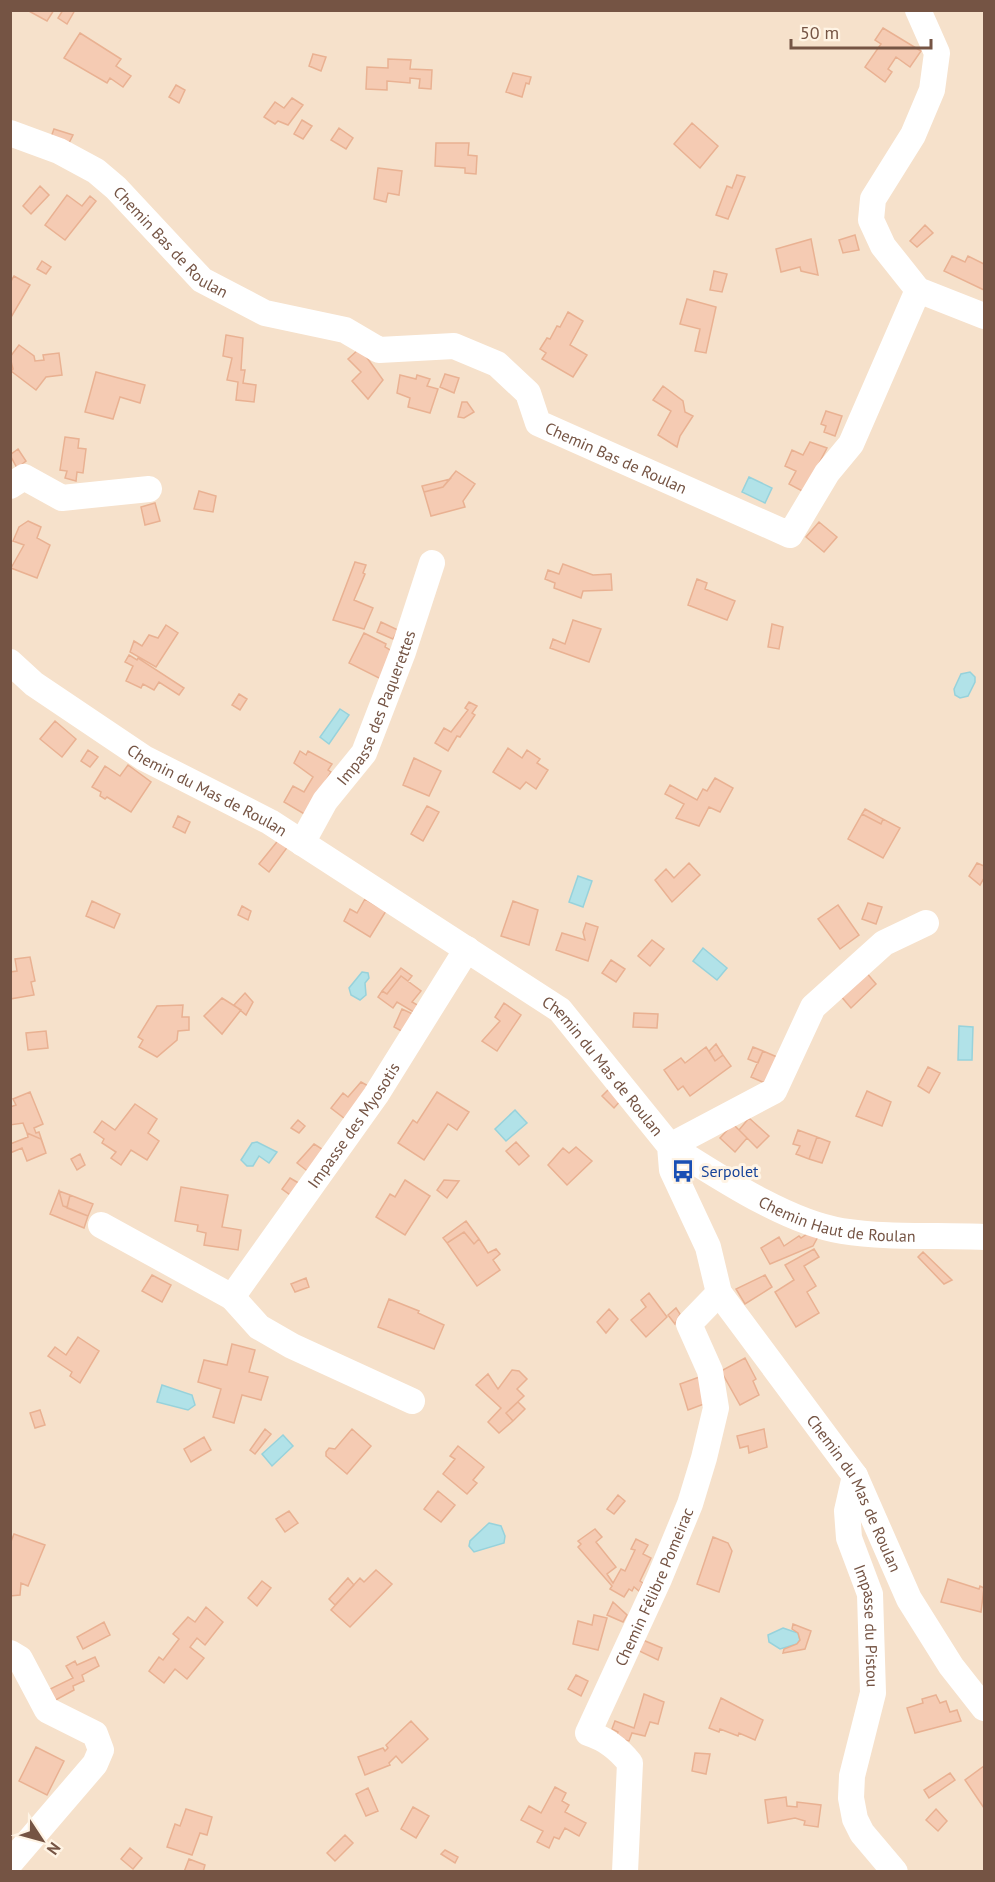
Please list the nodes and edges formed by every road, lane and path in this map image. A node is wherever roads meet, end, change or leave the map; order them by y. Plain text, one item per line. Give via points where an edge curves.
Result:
1 (918, 10) edge
2 (10, 133) edge
3 (918, 290) junction
4 (984, 316) edge
5 (10, 486) edge
6 (149, 489) dead end
7 (432, 563) dead end
8 (10, 662) edge
9 (302, 843) junction
10 (926, 923) dead end
11 (467, 949) junction
12 (670, 1146) junction
13 (101, 1225) dead end
14 (984, 1237) edge
15 (719, 1293) junction
16 (232, 1297) junction
17 (412, 1401) dead end
18 (855, 1476) junction
19 (10, 1653) edge
20 (984, 1708) edge
21 (10, 1863) edge
22 (625, 1872) edge
23 (895, 1872) edge

1 - 3 street via 937,53 932,90 913,135 873,199 872,220 883,246
2 - 3 street, Chemin Bas de Roulan via 59,151 96,171 202,280 254,308 345,330 379,350 454,346 496,364 528,393 538,423 790,535 827,473 851,444
3 - 4 street
5 - 6 street via 24,477 62,498
7 - 9 street, Impasse des Paquerettes via 364,753 325,801
8 - 9 street, Chemin du Mas de Roulan via 34,684 144,758 270,822
9 - 11 street, Chemin du Mas de Roulan
10 - 12 street via 884,943 813,1007 774,1091
11 - 12 street, Chemin du Mas de Roulan via 560,1010
11 - 16 street, Impasse des Myosotis via 376,1095
12 - 14 street, Chemin Haut de Roulan via 730,1183 807,1222 842,1231
12 - 15 street, Chemin du Mas de Roulan via 672,1170 708,1247
13 - 16 street
15 - 18 street, Chemin du Mas de Roulan
15 - 22 street, Chemin Félibre Pomeirac via 689,1324 710,1371 716,1408 694,1492 588,1733 619,1749 630,1763
16 - 17 street via 259,1327 283,1341
18 - 20 street, Chemin du Mas de Roulan via 909,1599 951,1666
18 - 23 street, Impasse du Pistou via 847,1511 849,1538 870,1594 873,1692 852,1776 852,1798 862,1833
19 - 21 street via 20,1659 47,1710 95,1734 101,1750 95,1764

